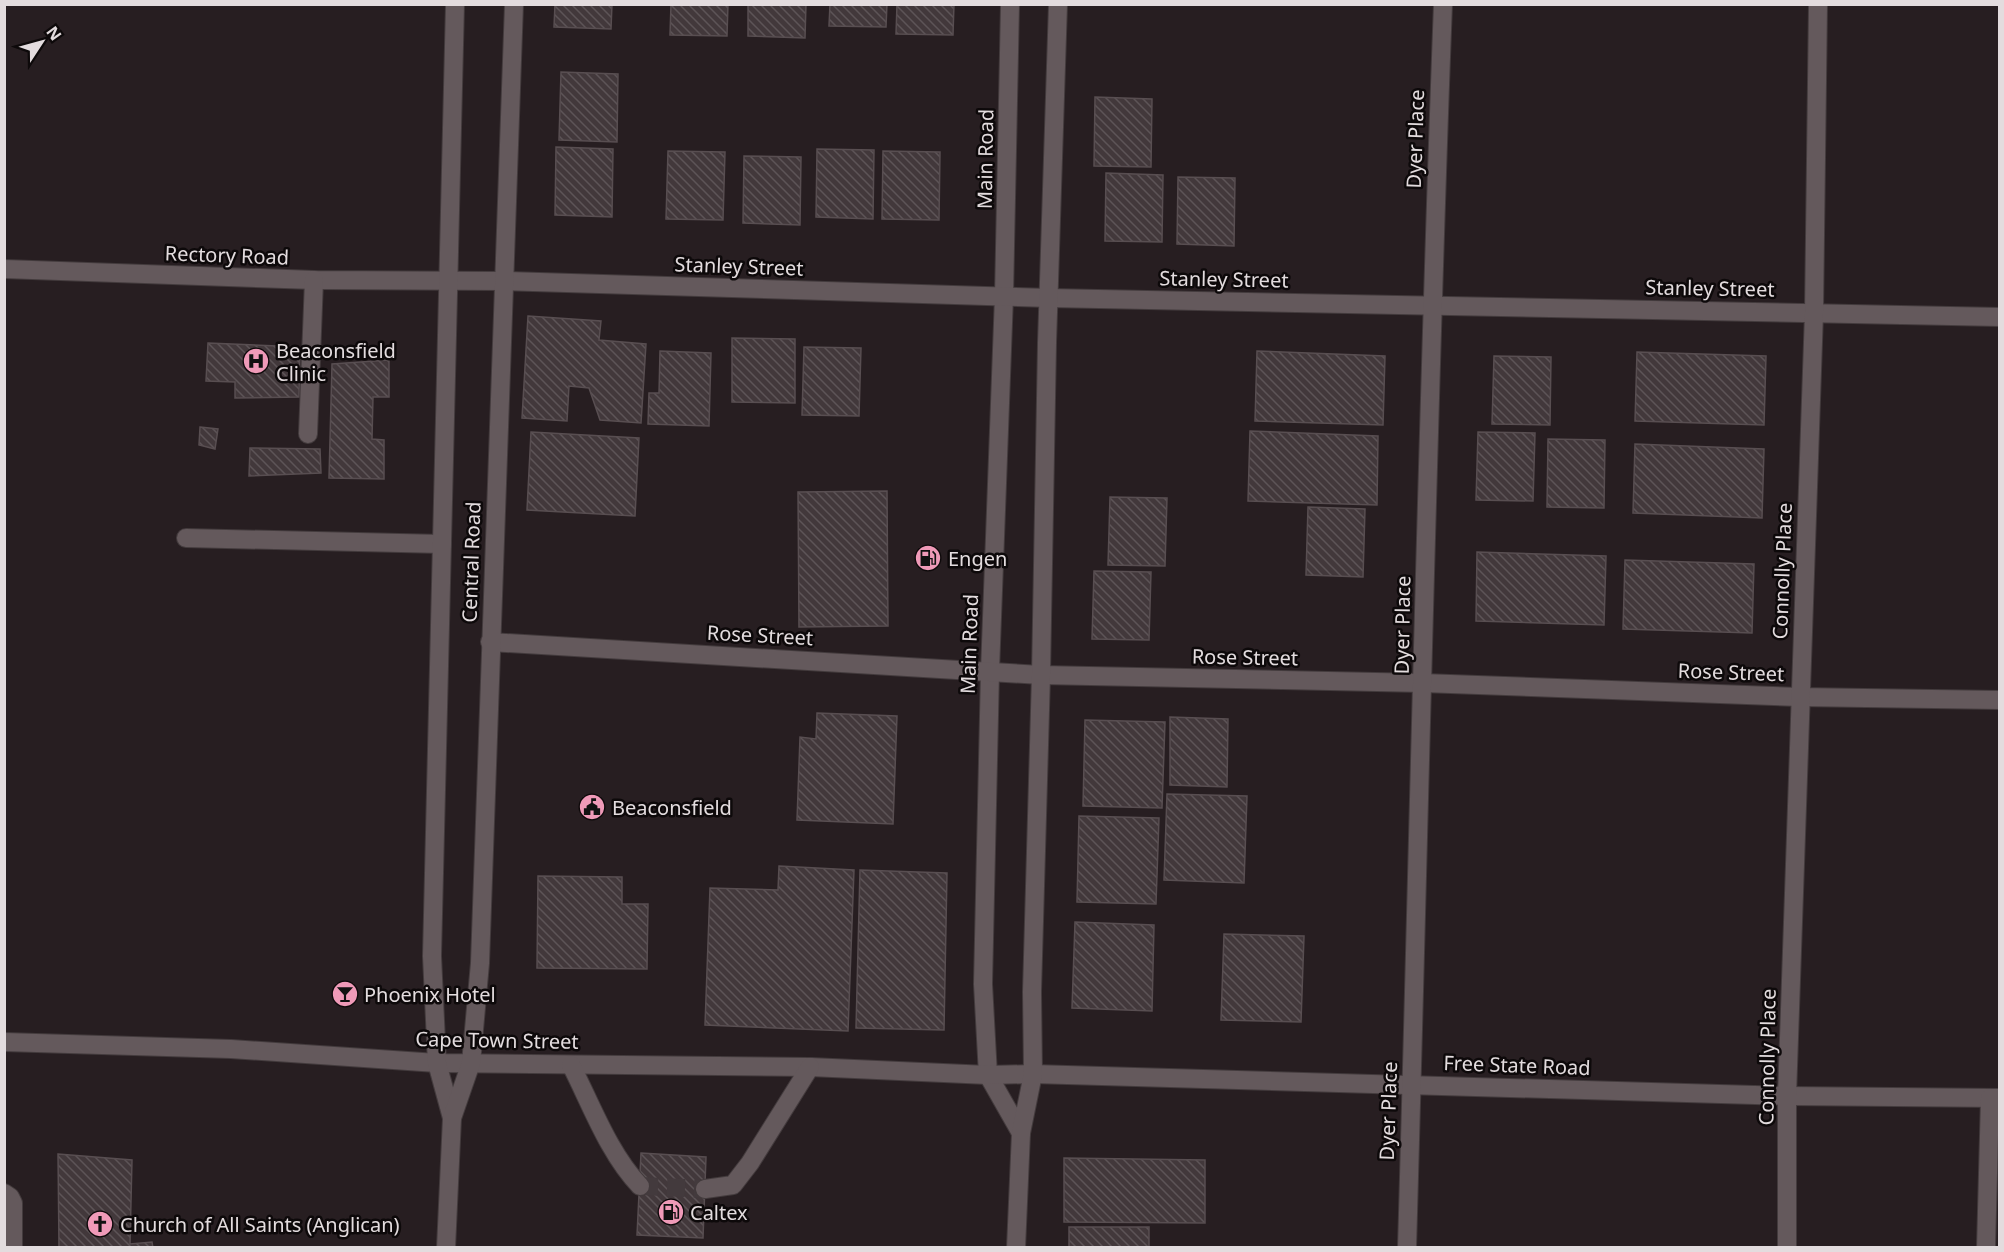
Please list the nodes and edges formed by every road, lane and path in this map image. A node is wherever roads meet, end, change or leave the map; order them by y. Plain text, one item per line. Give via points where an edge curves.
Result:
1 (455, 4) edge
2 (514, 4) edge
3 (1010, 4) edge
4 (1058, 4) edge
5 (1443, 4) edge
6 (1818, 4) edge
7 (4, 269) edge
8 (314, 280) junction
9 (448, 280) junction
10 (504, 281) junction
11 (1004, 296) junction
12 (1049, 298) junction
13 (1432, 306) junction
14 (1814, 313) junction
15 (2000, 316) edge
16 (308, 434) dead end
17 (186, 538) dead end
18 (442, 544) junction
19 (490, 642) junction
20 (990, 671) junction
21 (1041, 675) junction
22 (1423, 683) junction
23 (1799, 698) junction
24 (2000, 700) edge
25 (4, 1042) edge
26 (436, 1063) junction
27 (471, 1063) junction
28 (571, 1065) junction
29 (810, 1067) junction
30 (1033, 1074) junction
31 (988, 1075) junction
32 (1412, 1085) junction
33 (1788, 1096) junction
34 (1995, 1098) edge
35 (452, 1118) junction
36 (1021, 1133) junction
37 (640, 1186) dead end
38 (705, 1190) tunnel mouth
39 (4, 1193) edge
40 (13, 1248) edge
41 (446, 1248) edge
42 (1016, 1248) edge
43 (1407, 1248) edge
44 (1787, 1248) edge
45 (1986, 1248) edge

1 - 9 street, Central Road
2 - 10 street, Central Road
3 - 11 street, Main Road
4 - 12 street
5 - 13 street, Dyer Place
6 - 14 street, Connolly Place
7 - 8 street, Rectory Road
8 - 9 street, Rectory Road
8 - 16 street
9 - 10 street, Stanley Street
9 - 18 street, Central Road
10 - 11 street, Stanley Street
10 - 19 street, Central Road
11 - 12 street, Stanley Street
11 - 20 street, Main Road
12 - 13 street, Stanley Street
12 - 21 street
13 - 14 street, Stanley Street
13 - 22 street, Dyer Place
14 - 15 street, Stanley Street
14 - 23 street, Connolly Place
17 - 18 street
18 - 26 street, Central Road via 432,956
19 - 20 street, Rose Street
19 - 27 street, Central Road via 480,963
20 - 21 street, Rose Street
20 - 31 street, Main Road via 983,984
21 - 22 street, Rose Street
21 - 30 street
22 - 23 street, Rose Street
22 - 32 street, Dyer Place
23 - 24 street, Rose Street
23 - 33 street, Connolly Place
25 - 26 street, Cape Town Street via 231,1049
26 - 27 street, Cape Town Street
26 - 35 street, Central Road
27 - 28 street, Cape Town Street
27 - 35 street, Central Road
28 - 29 street, Cape Town Street
28 - 37 street via 617,1156
29 - 31 street, Cape Town Street
29 - 38 street via 733,1185
30 - 31 street, Cape Town Street
30 - 32 street, Free State Road
30 - 36 street
31 - 36 street, Main Road
32 - 33 street, Free State Road
32 - 43 street, Dyer Place
33 - 34 street, Free State Road
33 - 44 street, Connolly Place
34 - 45 street
35 - 41 street, Central Road
36 - 42 street
39 - 40 street via 13,1203

